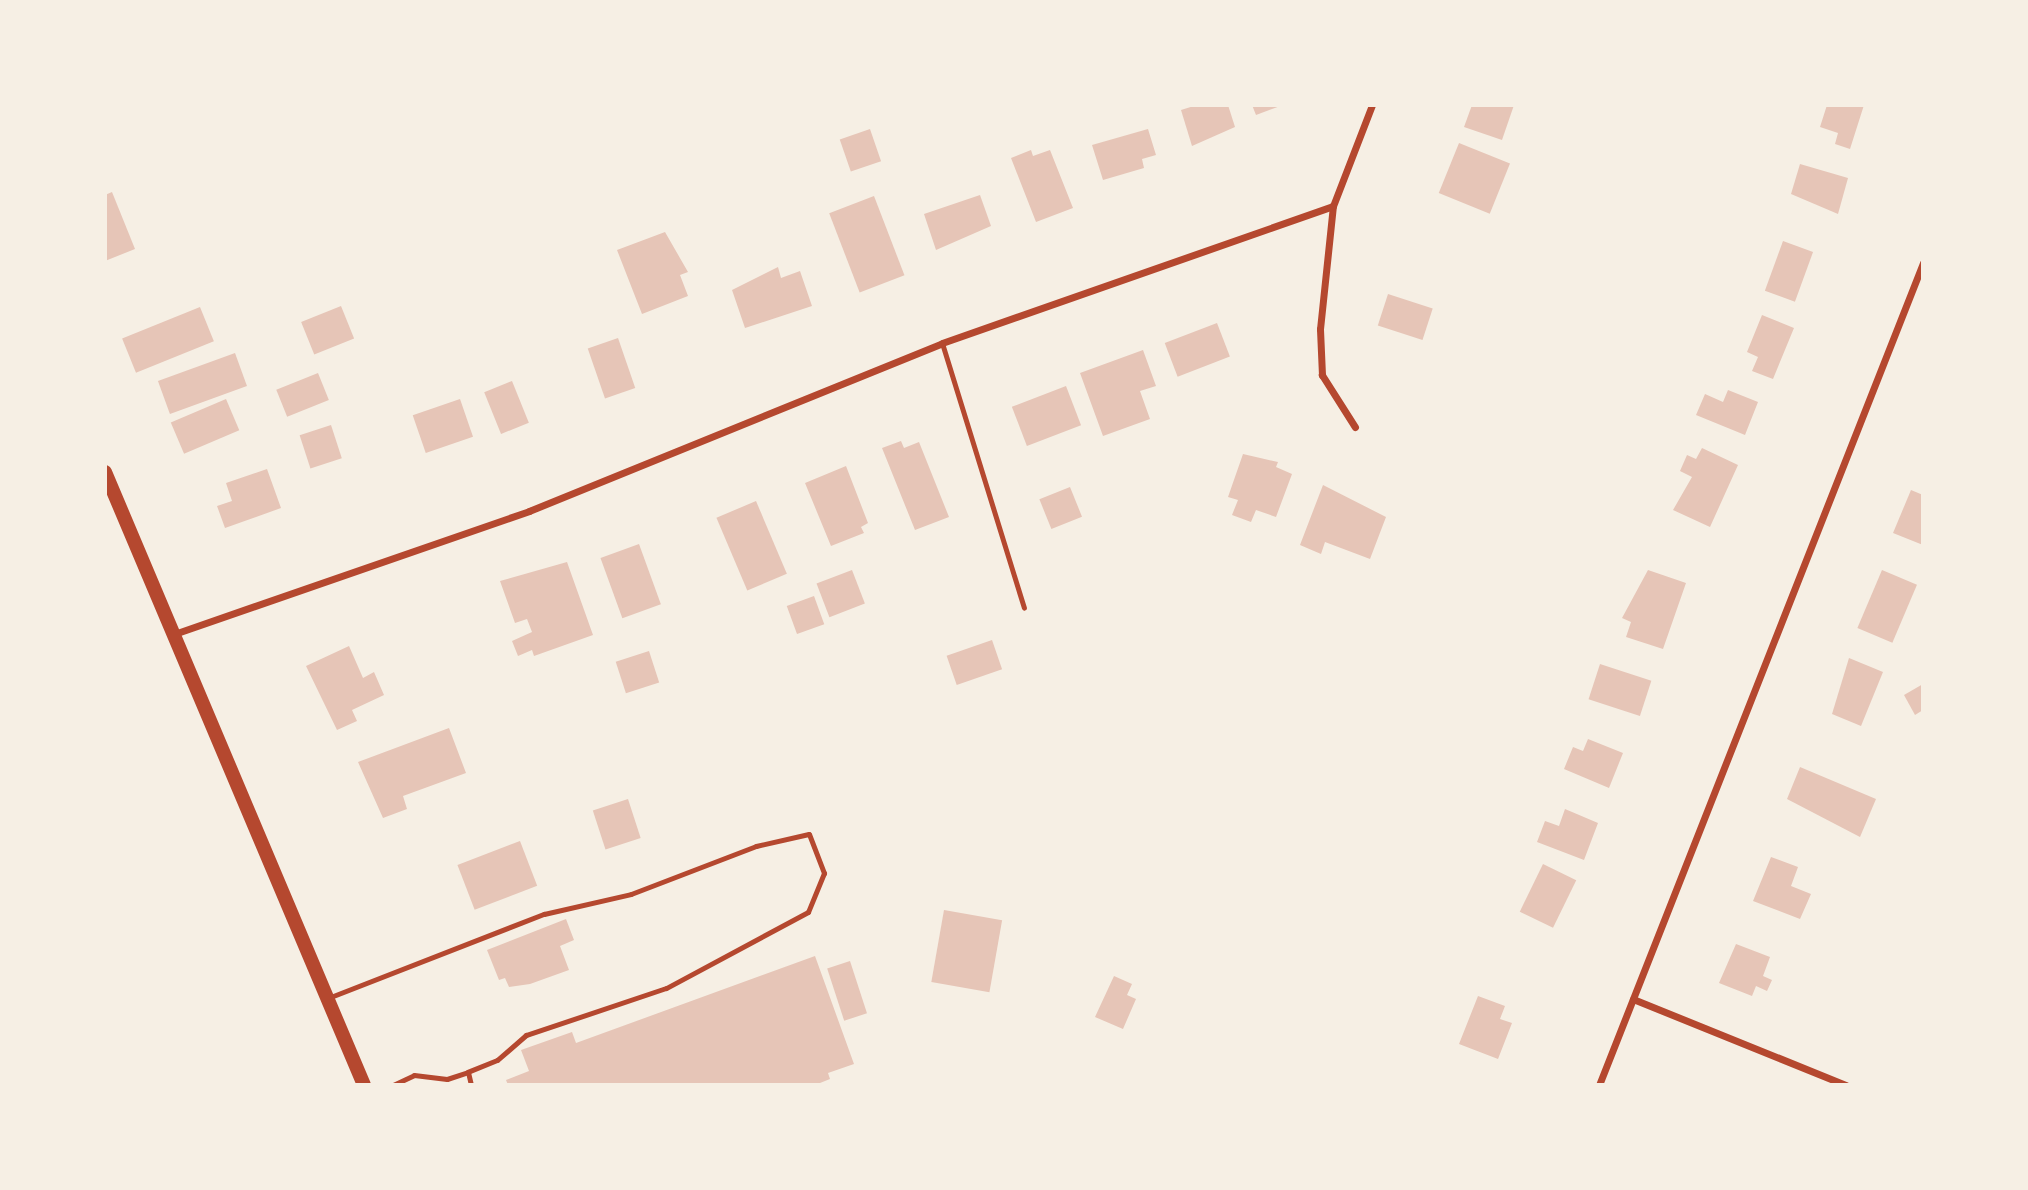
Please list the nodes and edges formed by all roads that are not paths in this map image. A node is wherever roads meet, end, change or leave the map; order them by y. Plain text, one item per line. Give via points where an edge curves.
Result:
1 (1372, 105) edge
2 (1333, 206) junction
3 (1923, 263) edge
4 (942, 343) junction
5 (1355, 427) dead end
6 (105, 472) edge
7 (1024, 608) dead end
8 (177, 633) junction
9 (328, 998) junction
10 (1633, 999) junction
11 (468, 1072) junction
12 (364, 1085) edge
13 (393, 1085) edge
14 (471, 1085) edge
15 (1598, 1085) edge
16 (1846, 1085) edge

1 - 2 street
2 - 4 street
2 - 5 street via 1322,375
3 - 10 street
4 - 7 lane
4 - 8 street via 529,511
6 - 8 main road
8 - 9 main road
9 - 11 lane via 544,914 631,894 756,846 810,834 824,873 808,912 666,988 526,1035 497,1060
9 - 12 main road
10 - 15 street
10 - 16 street
11 - 13 lane via 447,1079 414,1075
11 - 14 lane

